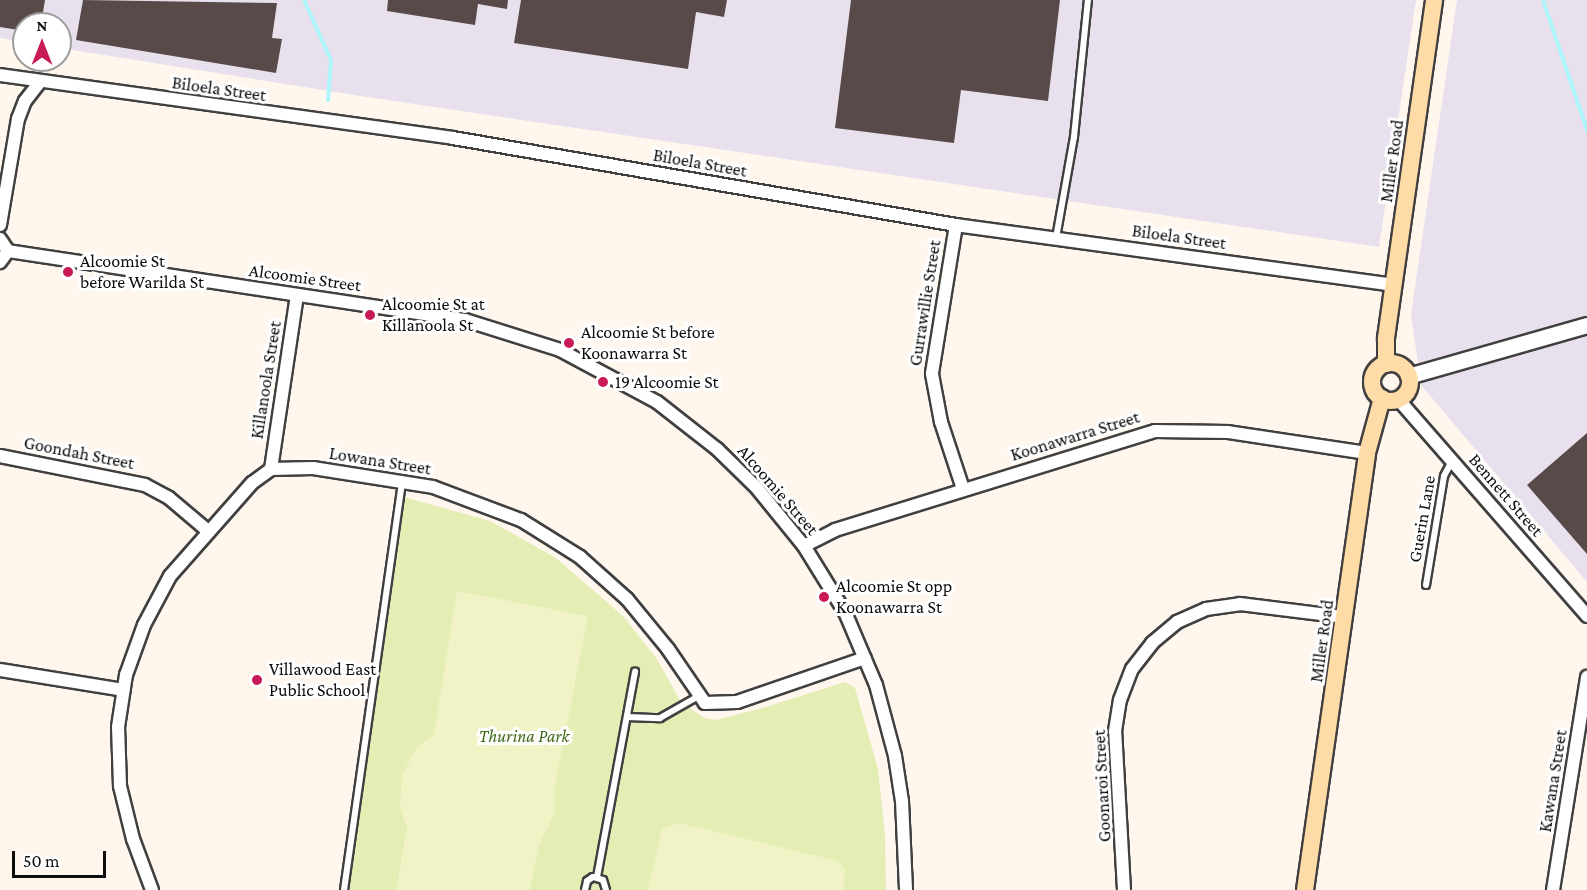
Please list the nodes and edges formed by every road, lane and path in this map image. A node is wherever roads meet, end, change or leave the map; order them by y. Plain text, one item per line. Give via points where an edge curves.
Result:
1 (1088, 0) edge
2 (1434, 0) edge
3 (0, 75) edge
4 (40, 82) junction
5 (0, 225) edge
6 (956, 225) junction
7 (1056, 238) junction
8 (0, 239) edge
9 (8, 251) junction
10 (0, 262) edge
11 (1394, 285) junction
12 (297, 296) junction
13 (1587, 325) edge
14 (1386, 364) junction
15 (1408, 376) junction
16 (1390, 399) junction
17 (1368, 453) junction
18 (0, 456) edge
19 (1452, 460) junction
20 (271, 469) junction
21 (402, 481) junction
22 (963, 489) junction
23 (208, 531) junction
24 (804, 546) junction
25 (1426, 585) dead end
26 (1587, 616) edge
27 (1345, 617) junction
28 (865, 658) junction
29 (0, 670) edge
30 (635, 671) dead end
31 (1587, 677) edge
32 (123, 690) junction
33 (697, 697) junction
34 (627, 717) junction
35 (597, 877) junction
36 (152, 890) edge
37 (344, 890) edge
38 (585, 890) edge
39 (606, 890) edge
40 (906, 890) edge
41 (1124, 890) edge
42 (1305, 890) edge
43 (1553, 890) edge

1 - 7 lane via 1074,137
2 - 11 main road, Miller Road
3 - 4 street, Biloela Street
4 - 5 street via 25,101 18,119
4 - 6 street, Biloela Street via 453,138
6 - 7 street, Biloela Street
6 - 22 street, Gurrawillie Street via 932,374 939,414
7 - 11 street, Biloela Street
8 - 9 street
9 - 10 street
9 - 12 street, Alcoomie Street
11 - 14 main road, Miller Road
12 - 20 street, Killanoola Street
12 - 24 street, Alcoomie Street via 465,320 532,339 605,372 657,402 717,449 756,487
13 - 15 street
14 - 15 main road via 1397,364
14 - 16 main road via 1377,369 1372,379 1374,390
15 - 16 main road via 1409,387
16 - 17 main road, Miller Road
16 - 19 street, Bennett Street
17 - 22 street, Koonawarra Street via 1228,432 1155,431
17 - 27 main road, Miller Road
18 - 23 street, Goondah Street via 145,485 170,498
19 - 25 lane, Guerin Lane via 1444,476
19 - 26 street, Bennett Street
20 - 21 street, Lowana Street via 313,468
20 - 23 street via 252,483
21 - 33 street, Lowana Street via 491,506 580,557 649,624
21 - 37 lane
22 - 24 street, Koonawarra Street via 835,530
23 - 32 street via 156,599 134,648
24 - 28 street, Alcoomie Street via 845,612
27 - 41 street, Goonaroi Street via 1240,604 1206,609 1177,622 1152,643 1132,669 1120,700 1115,731
27 - 42 main road, Miller Road
28 - 33 street via 726,705 705,704
28 - 40 street, Alcoomie Street via 895,756 902,801
29 - 32 street
30 - 34 lane
31 - 43 street, Kawana Street
32 - 36 street via 118,736 120,786 132,839
33 - 34 lane via 660,718
34 - 35 lane
35 - 38 lane via 587,881
35 - 39 lane via 605,883

